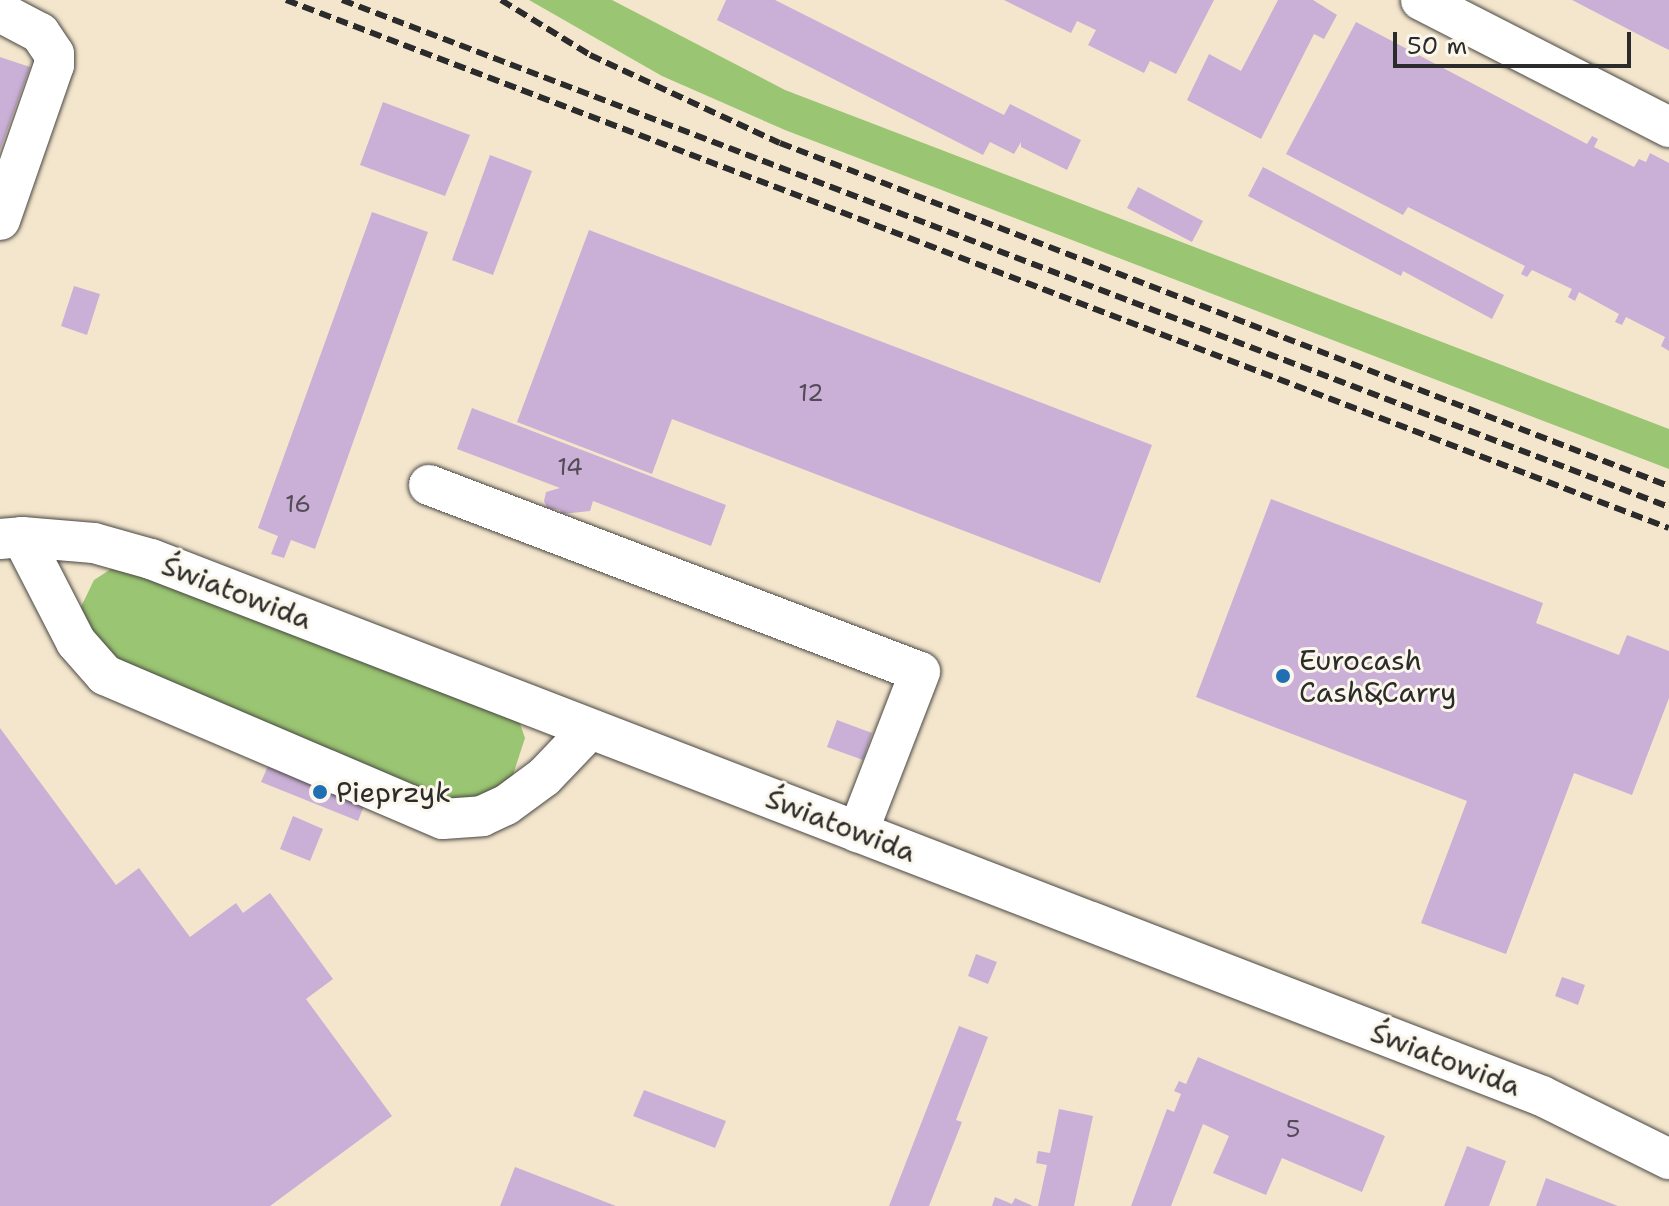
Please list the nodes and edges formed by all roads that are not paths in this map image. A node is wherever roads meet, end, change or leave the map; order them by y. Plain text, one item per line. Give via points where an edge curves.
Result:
1 (1421, 0) edge
2 (0, 12) edge
3 (1669, 127) edge
4 (0, 220) edge
5 (429, 485) dead end
6 (11, 538) edge
7 (590, 729) junction
8 (858, 832) junction
9 (1669, 1159) edge

1 - 3 street
2 - 4 street via 34,28 54,54 54,65
5 - 8 street via 920,672
6 - 7 street, Światowida via 94,543 151,559
6 - 7 street via 76,642 105,675 443,819 468,819 506,805 544,777
7 - 8 street, Światowida
8 - 9 street, Światowida via 1542,1096

